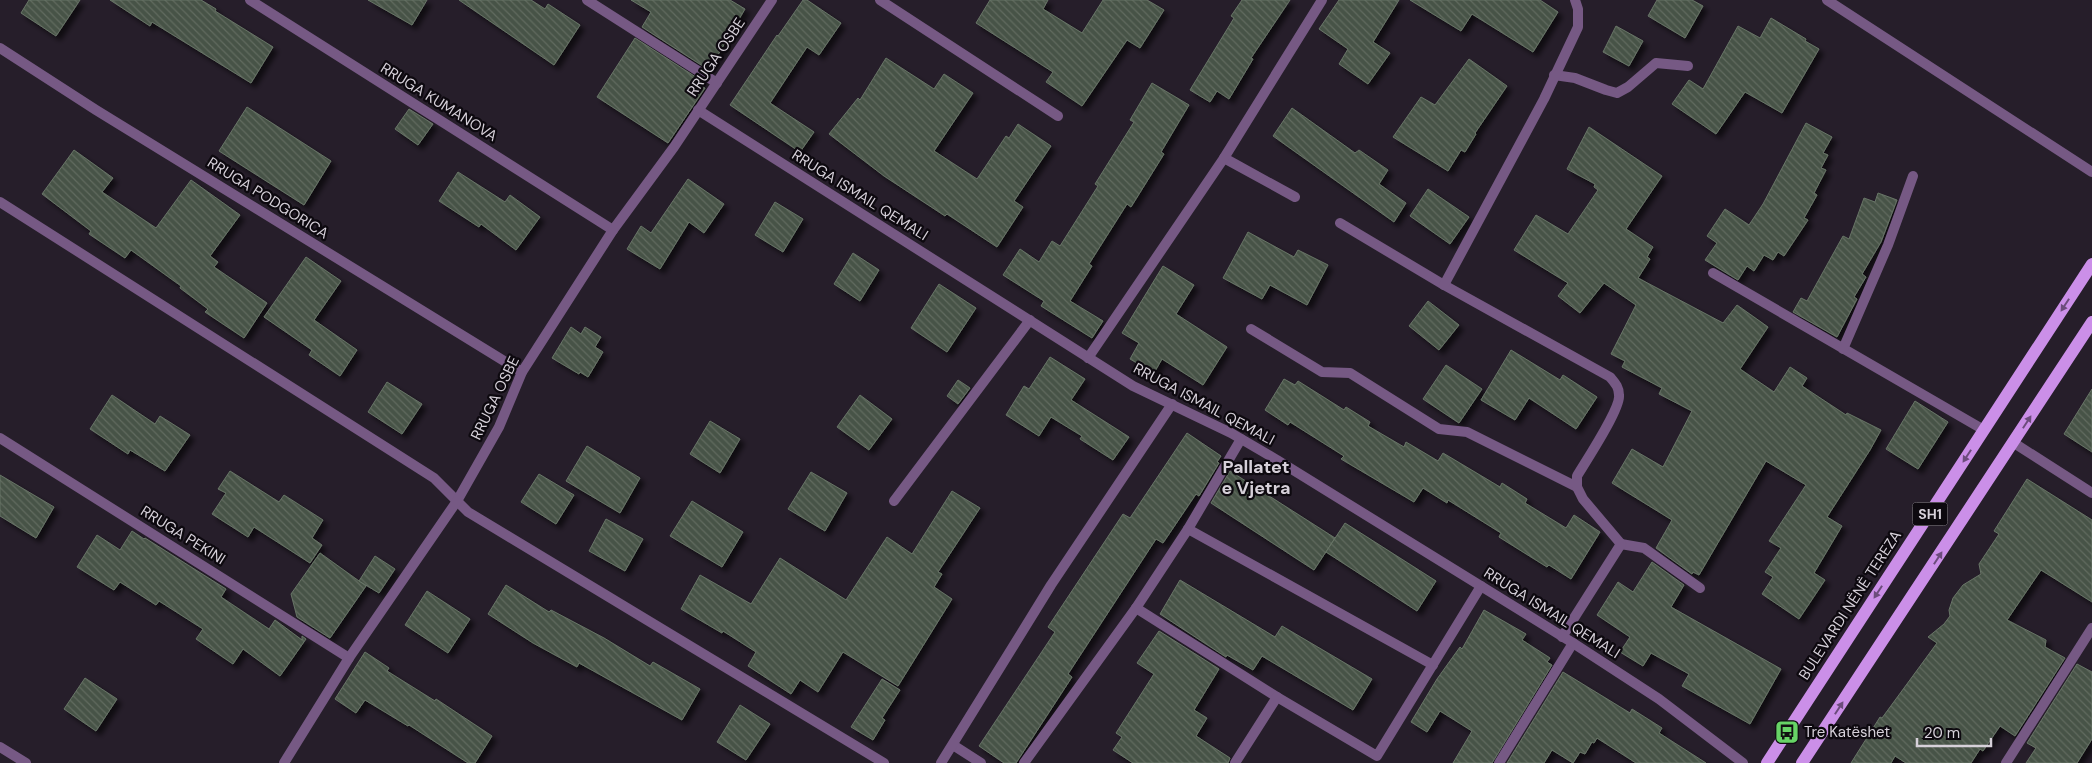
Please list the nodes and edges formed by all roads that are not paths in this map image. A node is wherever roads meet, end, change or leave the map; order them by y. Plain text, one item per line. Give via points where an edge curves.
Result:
1 (250, 0) edge
2 (588, 0) edge
3 (772, 0) edge
4 (880, 0) edge
5 (1322, 0) edge
6 (1575, 0) edge
7 (1828, 0) edge
8 (0, 48) edge
9 (1688, 66) dead end
10 (1554, 75) junction
11 (717, 82) junction
12 (698, 110) junction
13 (1058, 116) dead end
14 (1224, 158) junction
15 (2092, 172) edge
16 (1913, 176) dead end
17 (1295, 197) dead end
18 (0, 202) edge
19 (1340, 223) dead end
20 (613, 230) junction
21 (2092, 264) edge
22 (1713, 273) dead end
23 (1444, 285) junction
24 (1030, 320) junction
25 (2092, 322) edge
26 (1251, 329) dead end
27 (1843, 349) junction
28 (1088, 358) junction
29 (522, 372) junction
30 (1172, 404) junction
31 (1984, 430) junction
32 (0, 438) edge
33 (1240, 439) junction
34 (2014, 443) junction
35 (1577, 487) junction
36 (2092, 493) edge
37 (457, 501) junction
38 (894, 501) dead end
39 (1188, 529) junction
40 (1621, 544) junction
41 (1481, 586) junction
42 (1700, 588) dead end
43 (1136, 608) junction
44 (2092, 628) edge
45 (1562, 637) junction
46 (1573, 643) junction
47 (349, 658) junction
48 (1433, 665) junction
49 (1277, 697) junction
50 (953, 745) junction
51 (0, 746) edge
52 (1375, 760) edge
53 (26, 763) edge
54 (284, 763) edge
55 (884, 763) edge
56 (940, 763) edge
57 (981, 763) edge
58 (1024, 763) edge
59 (1235, 763) edge
60 (1499, 763) edge
61 (1743, 763) edge
62 (1767, 763) edge
63 (1802, 763) edge
64 (2006, 763) edge

1 - 20 street, RRUGA KUMANOVA
2 - 11 street
3 - 11 street, RRUGA OSBE
4 - 13 street
5 - 14 street
6 - 10 street via 1578,27
7 - 15 street
8 - 29 street, RRUGA PODGORICA
9 - 10 street via 1656,63 1628,87 1617,92 1575,78
10 - 23 street
11 - 12 street, RRUGA OSBE
12 - 20 street, RRUGA OSBE
12 - 24 street, RRUGA ISMAIL QEMALI
14 - 17 street
14 - 28 street
16 - 27 street via 1888,245
18 - 37 street via 434,478
19 - 23 street
20 - 29 street, RRUGA OSBE
21 -> 31 main road, BULEVARDI NËNË TEREZA / SH1
22 - 27 street
23 - 35 street via 1610,377 1617,385 1620,396 1615,409 1578,476
24 - 28 street, RRUGA ISMAIL QEMALI
24 - 38 street
34 -> 25 main road, SH1
26 - 35 street via 1322,372 1350,373 1438,429 1467,432
27 - 31 street
28 - 30 street, RRUGA ISMAIL QEMALI via 1133,386
29 - 37 street, RRUGA OSBE via 499,427
30 - 33 street, RRUGA ISMAIL QEMALI
30 - 50 street via 1051,585
31 -> 62 main road, BULEVARDI NËNË TEREZA / SH1
32 - 47 street, RRUGA PEKINI
33 - 39 street
33 - 41 street, RRUGA ISMAIL QEMALI
34 - 36 street
63 -> 34 main road, SH1
35 - 40 street via 1583,499
37 - 47 street, RRUGA OSBE
37 - 55 street via 468,512
39 - 43 street
39 - 48 street
40 - 42 street via 1644,548
40 - 45 street
41 - 45 street, RRUGA ISMAIL QEMALI
41 - 48 street
43 - 49 street
43 - 58 street
44 - 64 street
45 - 46 street, RRUGA ISMAIL QEMALI
46 - 60 street
46 - 61 street, RRUGA ISMAIL QEMALI via 1659,699
47 - 54 street, RRUGA OSBE
48 - 52 street
49 - 52 street
49 - 59 street
50 - 56 street
50 - 57 street
51 - 53 street

